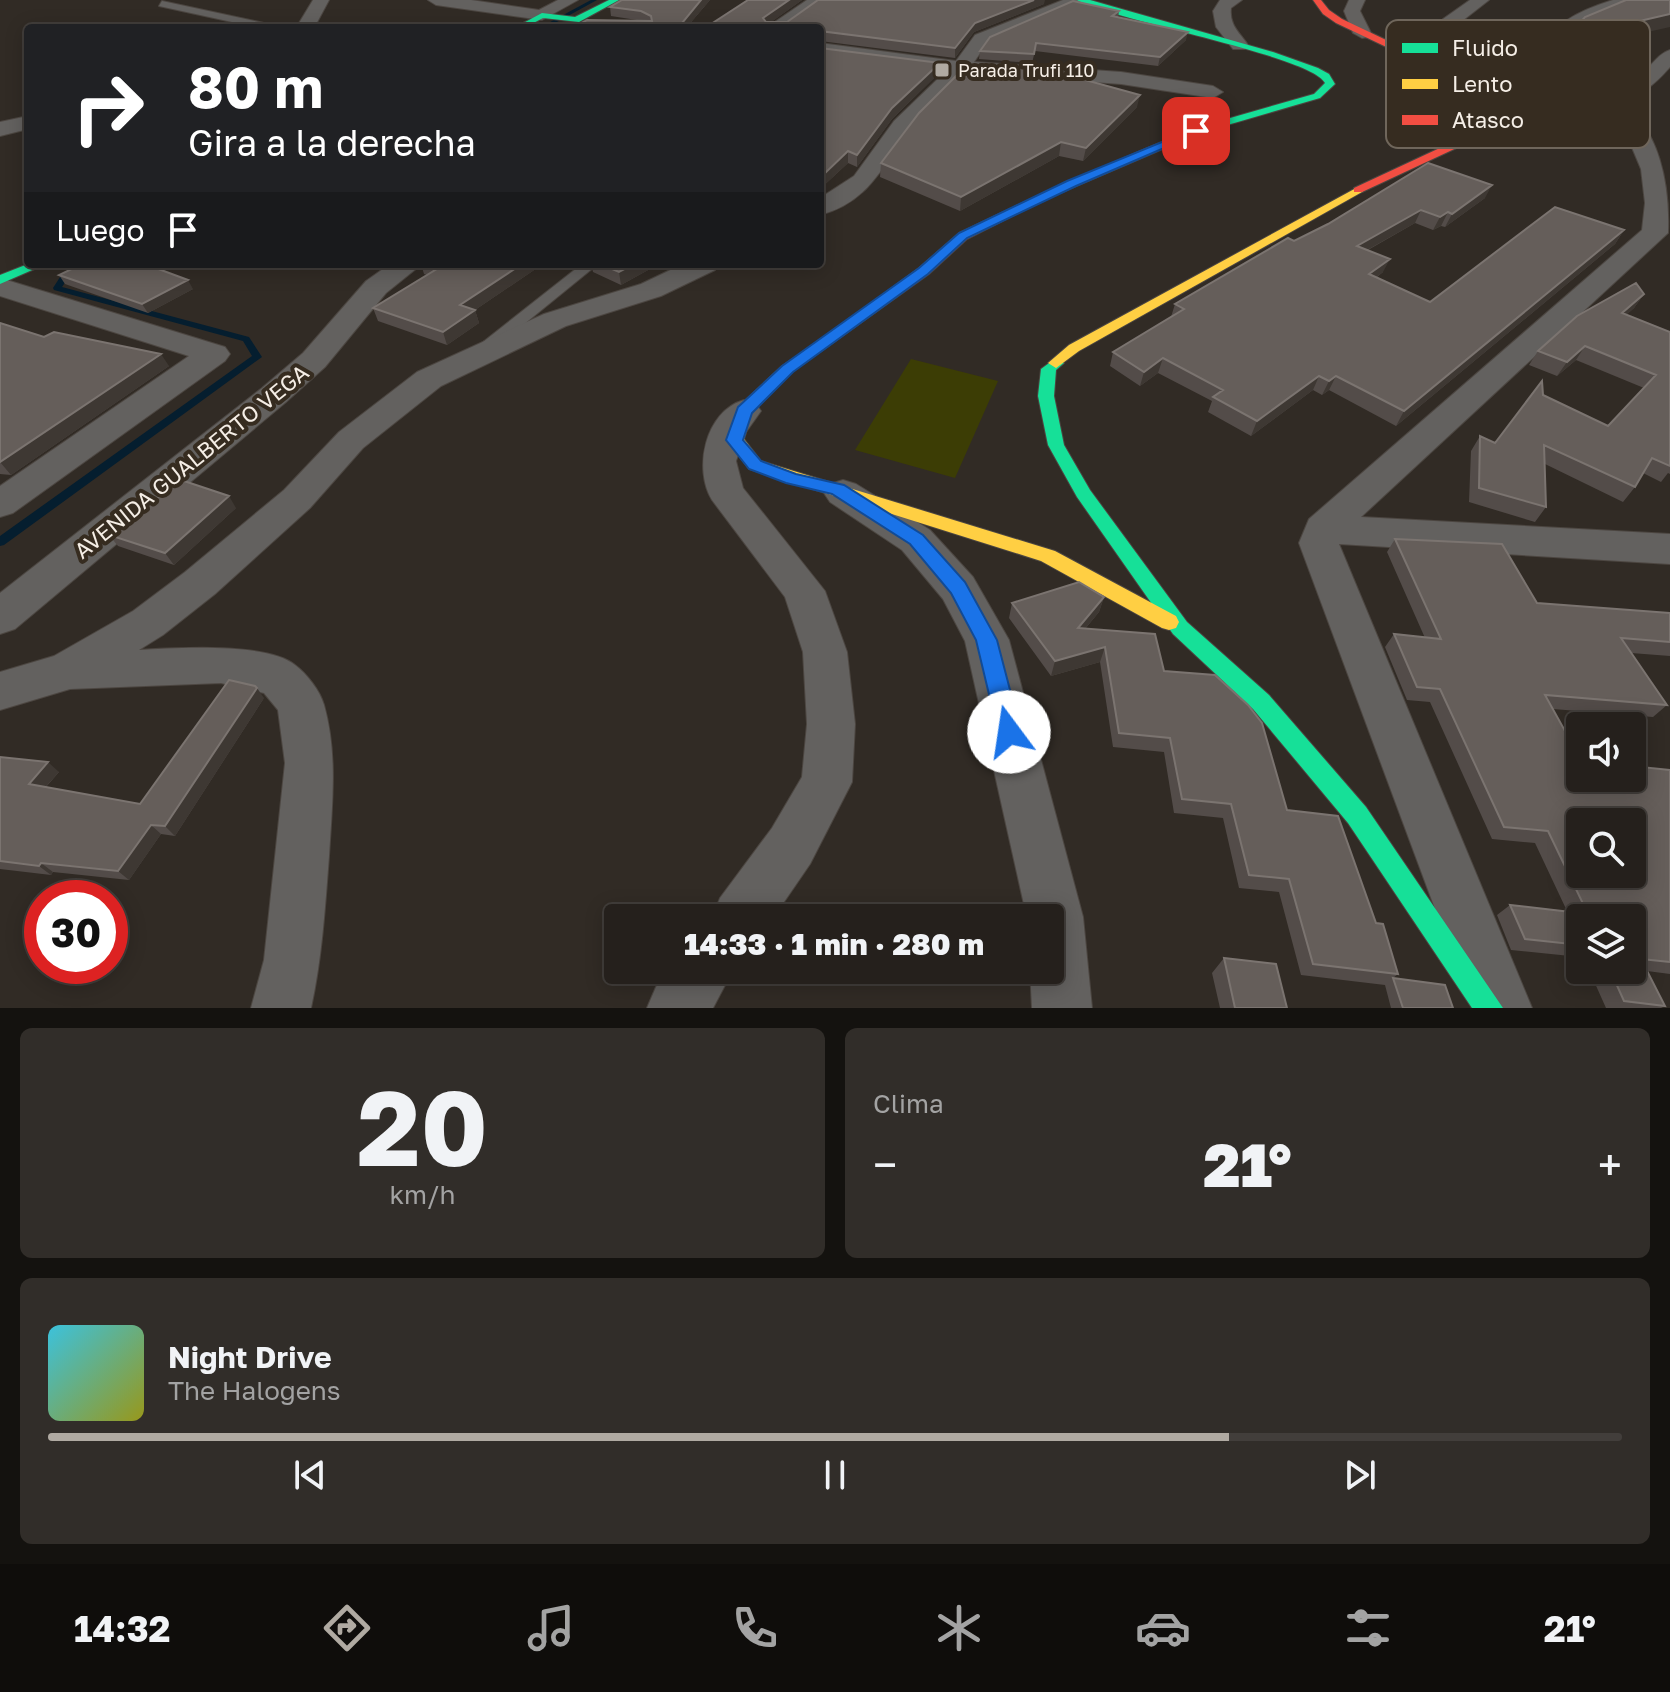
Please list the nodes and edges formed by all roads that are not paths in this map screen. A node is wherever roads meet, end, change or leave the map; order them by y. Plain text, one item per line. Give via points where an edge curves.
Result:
1 (321, 0) edge
2 (436, 0) edge
3 (615, 0) edge
4 (818, 0) edge
5 (1079, 0) edge
6 (1234, 0) edge
7 (1317, 0) edge
8 (1357, 0) edge
9 (1481, 0) edge
10 (1631, 0) edge
11 (162, 4) dead end
12 (561, 16) edge
13 (1453, 20) edge
14 (1579, 20) edge
15 (602, 23) edge
16 (254, 24) edge
17 (307, 24) edge
18 (532, 24) edge
19 (781, 24) edge
20 (1362, 33) junction
21 (1386, 44) edge
22 (1239, 45) junction
23 (824, 49) edge
24 (1670, 56) edge
25 (962, 64) junction
26 (1171, 71) dead end
27 (1650, 78) edge
28 (1213, 92) dead end
29 (24, 123) edge
30 (0, 129) edge
31 (1447, 148) edge
32 (1644, 148) edge
33 (824, 205) edge
34 (29, 268) edge
35 (402, 268) edge
36 (585, 268) edge
37 (697, 268) edge
38 (0, 280) edge
39 (0, 287) edge
40 (474, 357) junction
41 (744, 411) junction
42 (837, 489) junction
43 (0, 504) edge
44 (1323, 529) junction
45 (1670, 549) edge
46 (0, 617) edge
47 (1180, 628) junction
48 (67, 671) junction
49 (0, 691) edge
50 (750, 904) edge
51 (694, 984) edge
52 (281, 1008) edge
53 (677, 1008) edge
54 (1062, 1008) edge
55 (1489, 1008) edge
56 (1502, 1008) edge

1 - 17 street
2 - 12 street
3 - 12 street
4 - 19 street
5 - 22 street
5 - 25 street via 981,39
6 - 22 street via 1223,5 1220,15
7 - 20 street via 1326,12
8 - 20 street via 1352,11
9 - 13 street
10 - 14 street
11 - 16 lane
12 - 15 street
12 - 18 street
20 - 21 street
22 - 41 street via 1315,70 1330,84 1317,96 1196,131 963,236 924,271 787,369
23 - 25 street
24 - 27 street
25 - 26 street via 993,57
25 - 28 street
25 - 33 street via 902,126 863,181
29 - 30 street
31 - 47 street via 1387,174 1127,317 1049,369 1046,396 1056,445 1083,493
32 - 44 street via 1660,212 1655,233
34 - 38 street
35 - 46 street, AVENIDA GUALBERTO VEGA via 376,287 314,360 274,395
36 - 40 lane
37 - 40 street via 651,290 555,320
39 - 43 street via 214,354
40 - 48 street via 394,404 351,440 297,499 200,583 148,623
41 - 42 street via 735,440 755,465
41 - 50 street via 729,430 718,461 725,491 804,591 825,652 831,724 827,782
42 - 47 street via 1048,556
42 - 54 street via 916,540 958,588 987,640 1055,917
44 - 45 street
44 - 56 street via 1319,543
47 - 55 street via 1261,702 1357,815
48 - 49 street
48 - 52 street via 221,665 278,677 300,703 310,763 293,960
51 - 53 street

